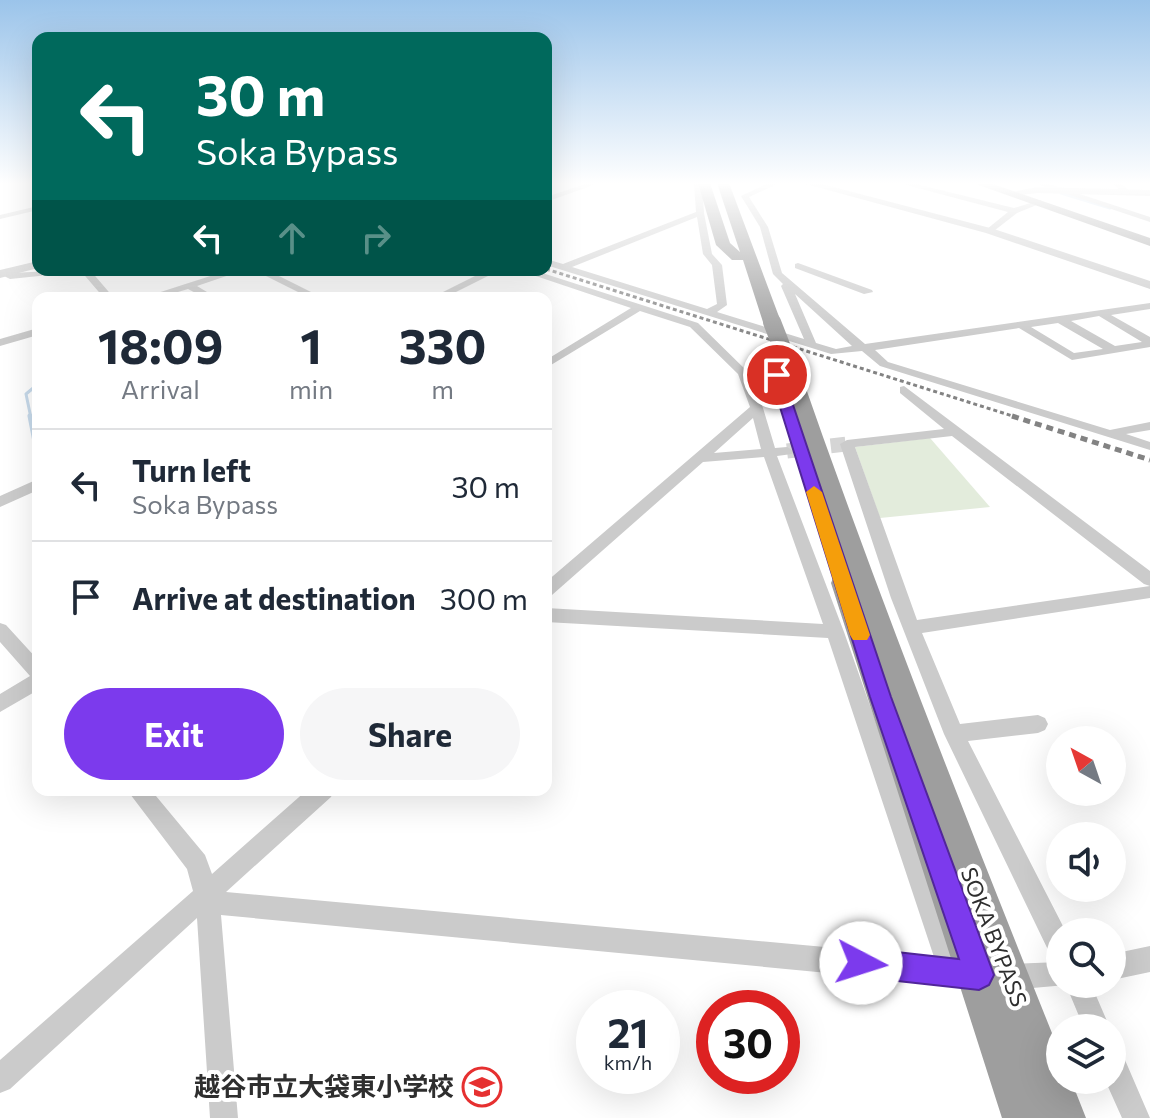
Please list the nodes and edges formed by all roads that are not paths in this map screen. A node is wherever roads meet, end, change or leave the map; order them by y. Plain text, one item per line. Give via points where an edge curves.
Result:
1 (644, 235) edge
2 (704, 235) edge
3 (720, 235) edge
4 (739, 235) edge
5 (766, 235) edge
6 (1002, 235) edge
7 (744, 258) junction
8 (32, 263) edge
9 (552, 264) edge
10 (798, 266) dead end
11 (564, 267) junction
12 (1, 272) edge
13 (32, 274) edge
14 (90, 276) edge
15 (219, 276) edge
16 (272, 276) edge
17 (482, 276) edge
18 (542, 276) edge
19 (790, 283) junction
20 (189, 285) junction
21 (1150, 285) edge
22 (104, 292) edge
23 (166, 292) edge
24 (201, 292) edge
25 (305, 292) edge
26 (449, 292) edge
27 (868, 292) dead end
28 (1150, 306) edge
29 (640, 307) junction
30 (709, 312) junction
31 (1101, 313) junction
32 (1060, 319) junction
33 (1021, 325) junction
34 (32, 333) edge
35 (0, 343) edge
36 (1150, 343) edge
37 (863, 348) junction
38 (1113, 350) junction
39 (790, 355) junction
40 (552, 361) edge
41 (904, 390) dead end
42 (757, 408) junction
43 (1150, 426) edge
44 (955, 432) junction
45 (1109, 434) junction
46 (1150, 446) edge
47 (787, 451) tunnel mouth
48 (769, 452) junction
49 (699, 458) junction
50 (32, 487) edge
51 (0, 502) edge
52 (1150, 580) edge
53 (552, 586) edge
54 (1150, 592) edge
55 (552, 615) edge
56 (912, 628) junction
57 (0, 630) edge
58 (835, 632) junction
59 (32, 665) edge
60 (32, 684) edge
61 (0, 704) edge
62 (1038, 724) dead end
63 (954, 734) junction
64 (143, 796) edge
65 (317, 796) edge
66 (206, 899) junction
67 (1046, 919) edge
68 (1150, 959) edge
69 (1126, 964) edge
70 (980, 974) junction
71 (1046, 975) edge
72 (0, 1079) edge
73 (1126, 1094) edge
74 (224, 1118) edge
75 (1025, 1118) edge
76 (1063, 1118) edge
77 (1136, 1118) edge

1 - 11 street
2 - 30 street via 717,265 722,305
3 - 7 highway via 723,245
4 - 7 highway
5 - 19 street via 778,274
6 - 21 street
7 - 39 highway, SOKA BYPASS, bridge via 765,320
8 - 12 street
9 - 11 street
10 - 27 street
11 - 30 street
12 - 13 street
14 - 22 street
15 - 20 street
16 - 25 street
17 - 26 street
18 - 29 street
19 - 37 street
19 - 39 street
20 - 23 street
20 - 24 street
28 - 31 street
29 - 40 street
29 - 42 street via 694,325 743,373
30 - 39 street
31 - 32 street
31 - 36 street
32 - 33 street
32 - 38 street
33 - 37 street
33 - 38 street via 1072,357
34 - 35 street
36 - 38 street
37 - 39 street
37 - 45 street via 884,364
39 - 70 highway, SOKA BYPASS
41 - 44 street
42 - 48 street
42 - 49 street
43 - 45 street
44 - 52 street
44 - 56 street via 847,444
45 - 46 street
47 - 48 street
48 - 49 street
48 - 58 street
49 - 53 street
50 - 51 street
54 - 56 street
55 - 58 street
56 - 63 street
57 - 59 street
58 - 70 street
60 - 61 street
62 - 63 street
63 - 67 street
64 - 66 street via 197,863
65 - 66 street
66 - 70 street
66 - 72 street
66 - 74 street
68 - 69 street
70 - 71 street
70 - 75 highway, SOKA BYPASS
70 - 76 highway, SOKA BYPASS
73 - 77 street

